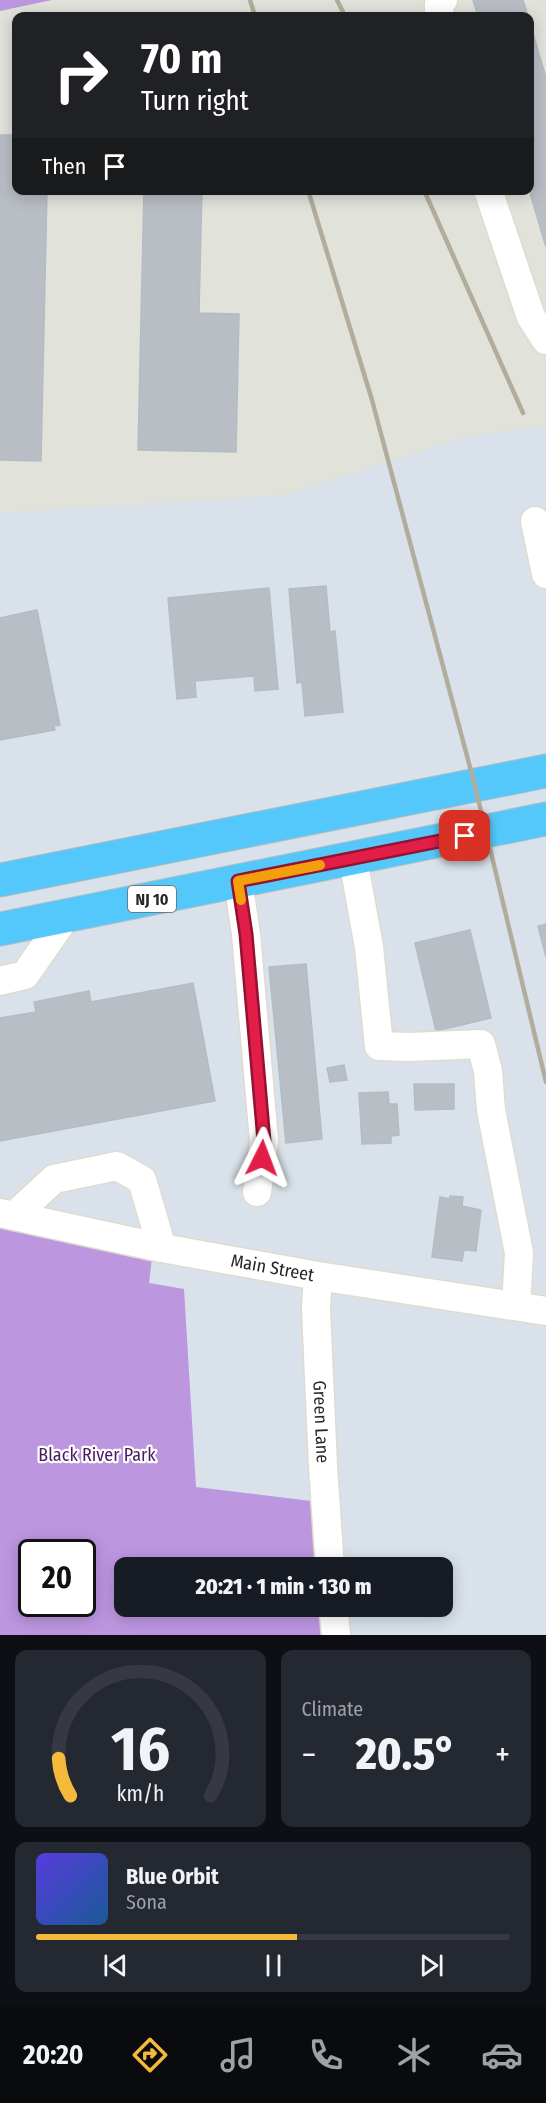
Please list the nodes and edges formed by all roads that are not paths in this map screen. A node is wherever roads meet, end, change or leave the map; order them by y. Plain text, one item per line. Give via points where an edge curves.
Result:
1 (490, 195) edge
2 (546, 340) edge
3 (535, 521) dead end
4 (546, 574) edge
5 (546, 771) edge
6 (546, 819) edge
7 (352, 859) junction
8 (0, 880) edge
9 (238, 881) junction
10 (66, 916) junction
11 (0, 929) edge
12 (0, 981) edge
13 (257, 1192) dead end
14 (7, 1214) edge
15 (162, 1248) junction
16 (318, 1276) junction
17 (516, 1306) junction
18 (546, 1311) edge
19 (329, 1557) edge
20 (334, 1617) edge
21 (336, 1635) edge

1 - 2 street via 531,317
3 - 4 street
5 - 8 highway
6 - 7 highway, NJ 10
7 - 9 highway, NJ 10
7 - 17 street via 369,947 379,1046 481,1044 519,1253
9 - 10 highway, NJ 10
9 - 13 street via 264,1141
10 - 11 highway, NJ 10
10 - 12 street via 25,975
14 - 15 street, Main Street
14 - 15 street via 54,1179 117,1166 142,1180
15 - 16 street, Main Street
16 - 17 street, Main Street
16 - 19 street, Green Lane via 316,1309
17 - 18 street, Main Street
20 - 21 street

